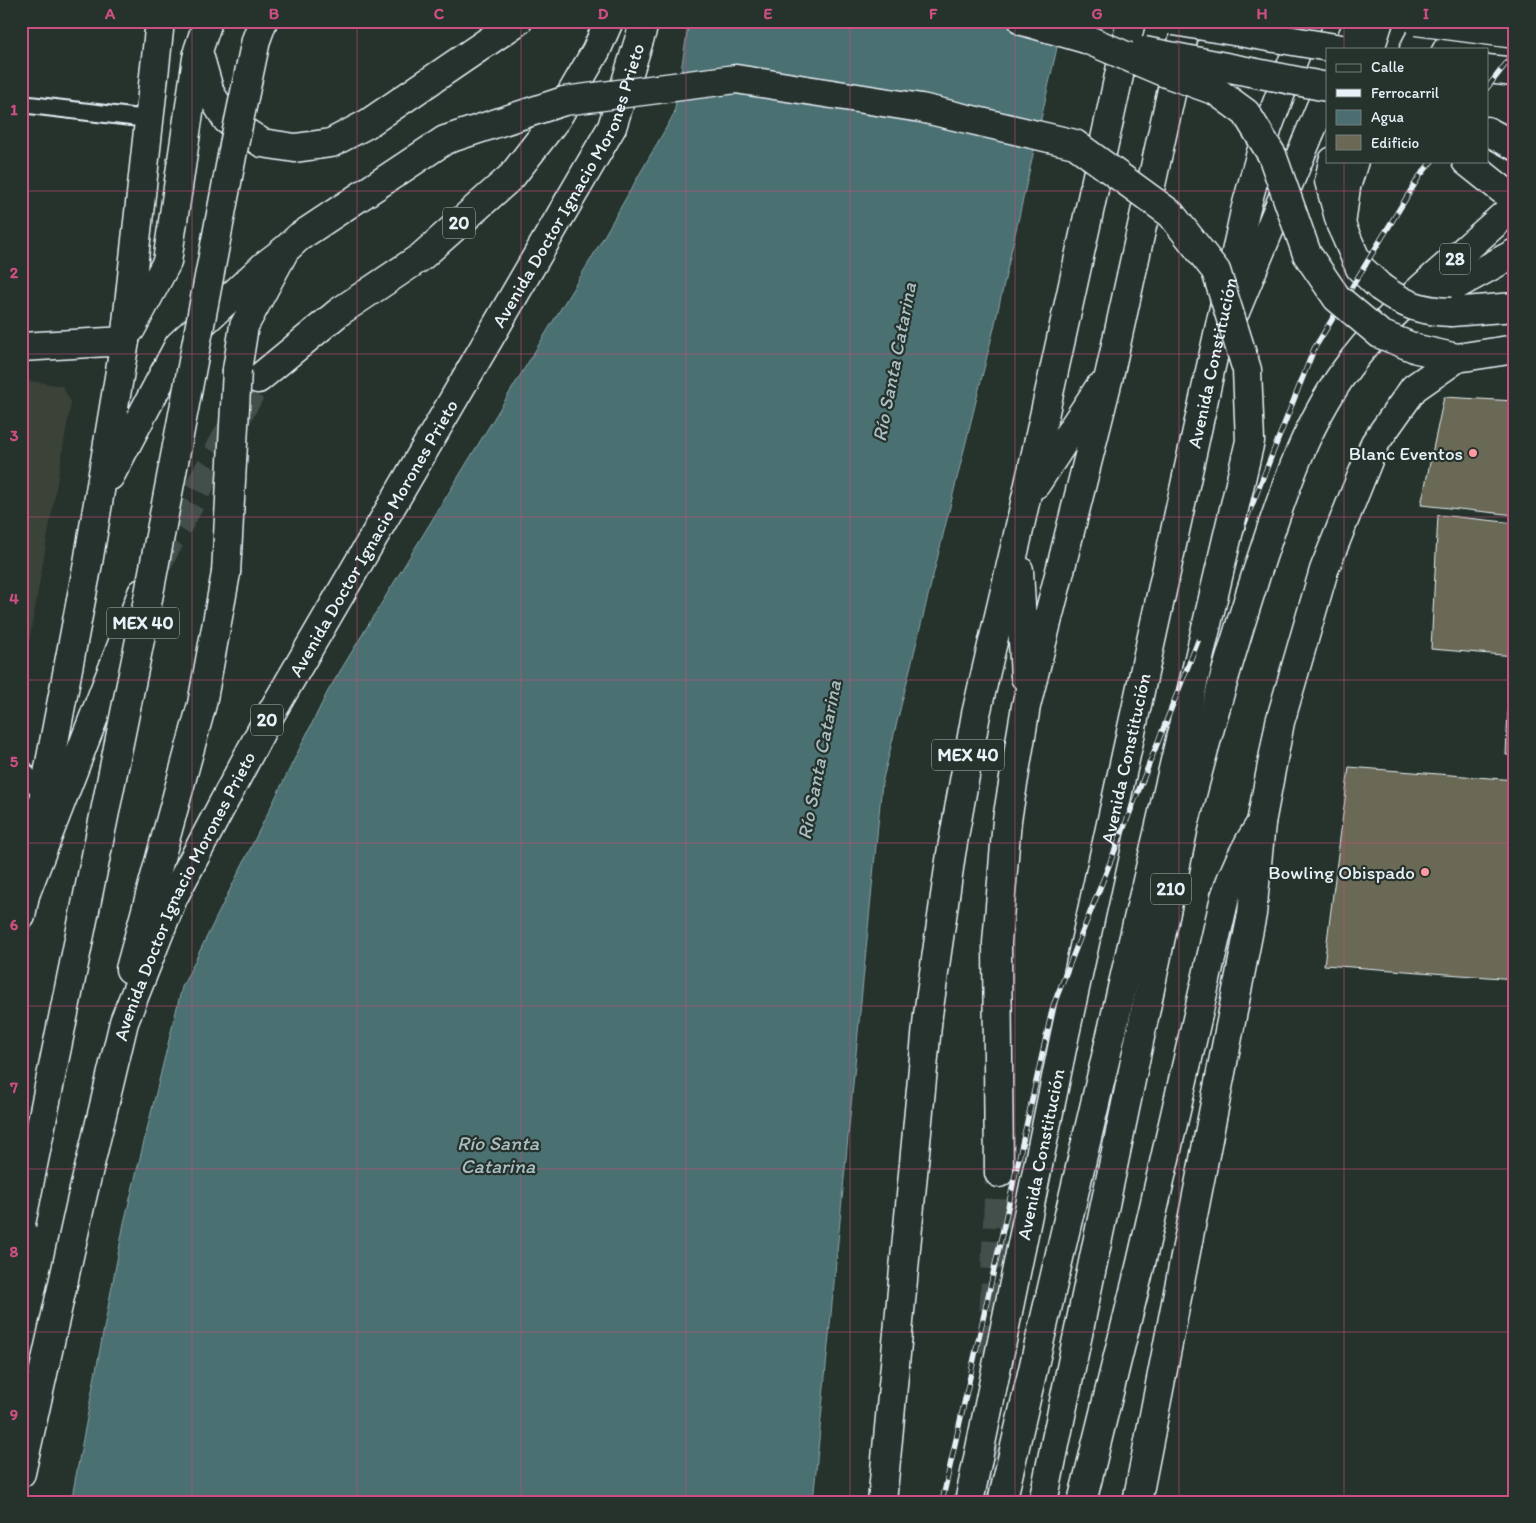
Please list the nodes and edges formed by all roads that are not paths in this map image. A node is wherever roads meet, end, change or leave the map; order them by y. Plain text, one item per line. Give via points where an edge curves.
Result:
1 (160, 21) edge
2 (208, 21) edge
3 (263, 21) edge
4 (518, 21) edge
5 (609, 21) edge
6 (646, 21) edge
7 (1023, 21) edge
8 (1131, 21) edge
9 (1174, 21) edge
10 (1187, 21) edge
11 (1308, 21) edge
12 (1359, 21) edge
13 (1379, 21) edge
14 (1416, 21) edge
15 (1429, 21) edge
16 (1515, 34) edge
17 (1086, 39) junction
18 (1335, 48) edge
19 (1347, 48) edge
20 (1370, 48) edge
21 (1415, 48) edge
22 (198, 50) junction
23 (1488, 68) edge
24 (1515, 72) edge
25 (1326, 87) edge
26 (1326, 94) edge
27 (21, 104) edge
28 (148, 119) junction
29 (1488, 132) edge
30 (1515, 146) edge
31 (1333, 162) edge
32 (1354, 162) edge
33 (1467, 162) edge
34 (1515, 200) edge
35 (1515, 205) edge
36 (1341, 225) junction
37 (292, 244) junction
38 (1515, 253) edge
39 (1515, 307) edge
40 (1395, 312) junction
41 (125, 341) junction
42 (21, 347) edge
43 (1515, 348) edge
44 (1457, 358) junction
45 (1110, 372) junction
46 (248, 374) junction
47 (1206, 382) junction
48 (1026, 497) junction
49 (98, 499) junction
50 (1017, 539) junction
51 (143, 589) tunnel mouth
52 (1026, 706) junction
53 (21, 766) edge
54 (43, 797) junction
55 (1261, 823) junction
56 (23, 906) edge
57 (124, 1022) junction
58 (998, 1173) tunnel mouth
59 (21, 1224) edge
60 (21, 1473) edge
61 (882, 1502) edge
62 (969, 1502) edge
63 (1002, 1502) edge
64 (1043, 1502) edge
65 (1082, 1502) edge
66 (1137, 1502) edge

1 - 28 main road
2 - 22 main road
3 - 59 main road, MEX 40, bridge via 235,140 144,620
4 - 22 main road via 367,124 330,143 295,148 262,143 227,120 210,93
5 - 46 main road, 20 via 596,51 557,118 512,176 421,257
6 - 57 main road, Avenida Doctor Ignacio Morones Prieto / 20 via 612,128 266,722 173,898
7 - 17 main road
8 - 48 main road, MEX 40
9 - 18 main road, bridge
10 - 45 main road, Avenida Constitución / MEX 40
11 - 47 main road, Avenida Constitución via 1266,136 1245,211
12 - 19 main road
13 - 20 main road
14 - 16 main road, bridge
15 - 21 main road
17 - 25 main road, bridge
17 - 44 main road, bridge via 1216,90 1246,113 1272,155 1307,254 1338,298 1380,334 1417,349
22 - 41 main road via 167,262
23 - 24 main road
26 - 47 main road
27 - 28 lane
28 - 41 main road
29 - 30 main road
31 - 36 main road via 1329,181
32 - 36 main road via 1346,187
33 - 34 main road
35 - 40 main road, 28
36 - 39 main road, bridge via 1360,268 1397,300 1416,308 1450,312
37 - 46 main road via 244,326
37 - 49 main road via 179,345
37 - 63 main road, bridge via 445,140 564,100 736,79 921,108 1075,144 1172,214 1216,271 1247,370 1250,441
38 - 40 main road via 1453,287
40 - 64 main road, 210 via 1353,360 1315,418 1278,508 1210,720 1184,826
41 - 42 main road
41 - 49 main road
43 - 44 main road
44 - 55 main road via 1414,388 1375,443 1324,570 1280,722
45 - 48 main road
45 - 52 main road, Avenida Constitución / MEX 40
46 - 57 main road, bridge via 226,573 202,704 134,950
47 - 62 main road, Avenida Constitución via 1160,608 1065,1034
48 - 50 main road, MEX 40
49 - 54 main road
50 - 52 main road
50 - 61 main road, MEX 40 via 976,714 951,854 928,1015
51 - 56 main road
52 - 58 main road, Avenida Constitución / MEX 40 via 1007,820 997,943
53 - 54 lane
54 - 56 main road
55 - 65 main road via 1232,873 1225,897
55 - 66 main road via 1252,914
57 - 60 main road, Avenida Doctor Ignacio Morones Prieto / 20

